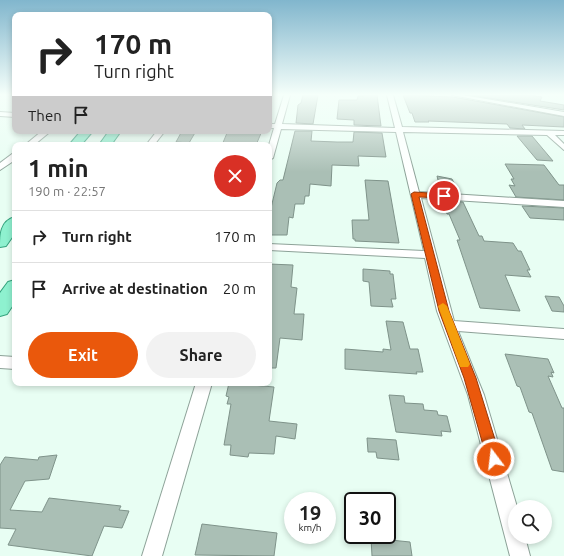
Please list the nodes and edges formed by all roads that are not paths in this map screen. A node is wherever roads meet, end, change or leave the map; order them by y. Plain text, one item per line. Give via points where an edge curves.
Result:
1 (280, 121) edge
2 (398, 121) edge
3 (272, 126) edge
4 (279, 126) junction
5 (400, 129) junction
6 (550, 133) junction
7 (43, 134) edge
8 (84, 134) edge
9 (159, 134) edge
10 (564, 134) edge
11 (33, 142) edge
12 (78, 142) edge
13 (152, 142) edge
14 (272, 148) edge
15 (564, 148) edge
16 (12, 158) edge
17 (0, 167) edge
18 (414, 194) junction
19 (564, 204) edge
20 (272, 247) edge
21 (430, 255) junction
22 (12, 291) edge
23 (0, 309) edge
24 (449, 326) junction
25 (564, 334) edge
26 (0, 362) edge
27 (12, 363) edge
28 (203, 386) edge
29 (508, 512) edge
30 (517, 544) edge
31 (152, 556) edge
32 (520, 556) edge

1 - 4 street
2 - 5 street
3 - 4 street
4 - 5 street
4 - 14 street
5 - 6 street
5 - 18 street
6 - 10 street
6 - 15 street
7 - 11 street
8 - 12 main road
9 - 13 street
16 - 17 street
18 - 19 street
18 - 21 street
20 - 21 street
21 - 24 street
22 - 23 main road
24 - 25 street
24 - 29 street via 476,395
26 - 27 street
28 - 31 street
30 - 32 street

